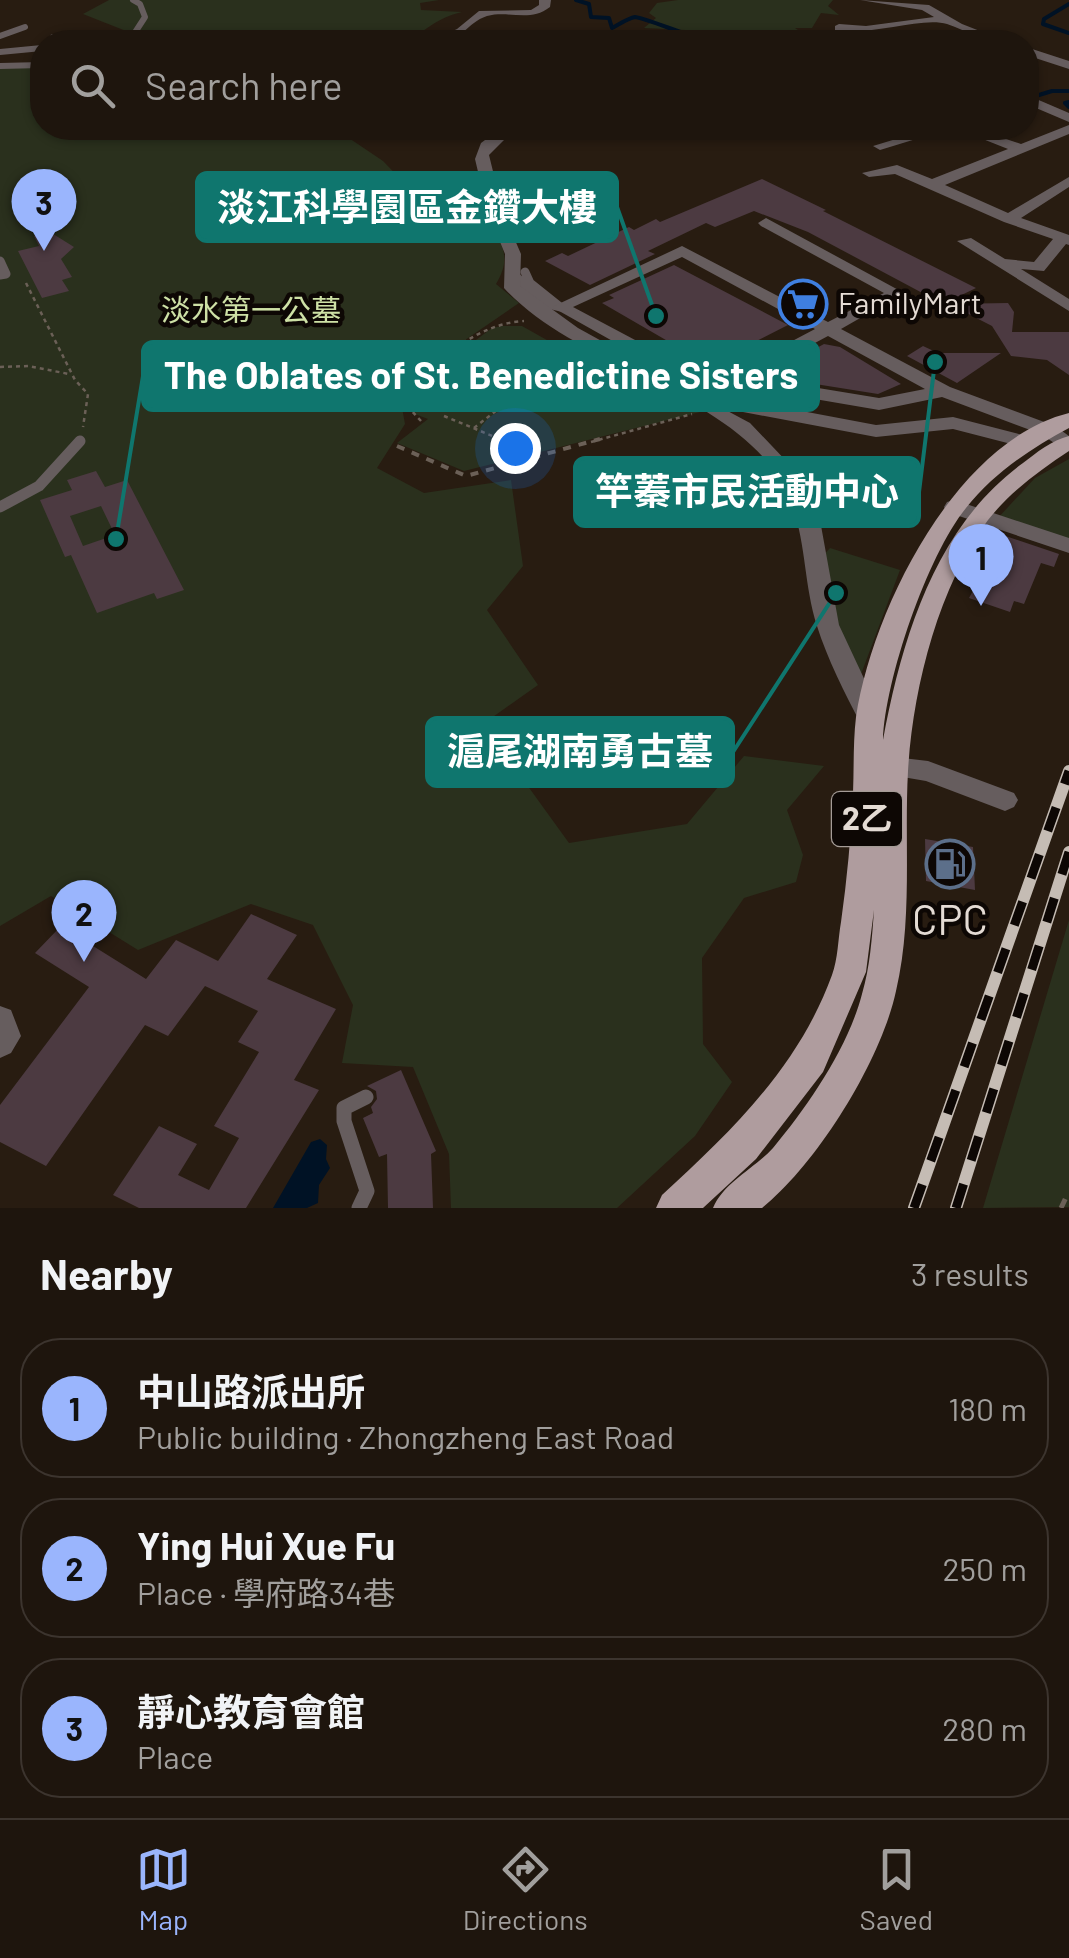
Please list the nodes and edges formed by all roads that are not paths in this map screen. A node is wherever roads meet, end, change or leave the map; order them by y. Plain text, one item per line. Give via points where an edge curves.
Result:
1 (133, 0) edge
2 (545, 0) edge
3 (866, 0) edge
4 (501, 6) edge
5 (950, 20) junction
6 (25, 27) dead end
7 (839, 28) dead end
8 (137, 30) edge
9 (462, 30) edge
10 (850, 30) edge
11 (862, 30) edge
12 (974, 30) edge
13 (0, 36) edge
14 (30, 49) edge
15 (0, 52) edge
16 (1039, 55) edge
17 (30, 65) edge
18 (1069, 65) edge
19 (0, 66) edge
20 (1039, 104) edge
21 (1069, 118) edge
22 (1069, 129) edge
23 (1039, 135) edge
24 (1046, 138) junction
25 (496, 140) edge
26 (897, 140) edge
27 (995, 140) edge
28 (880, 146) dead end
29 (1069, 148) edge
30 (1023, 150) junction
31 (869, 173) dead end
32 (1069, 181) edge
33 (934, 184) junction
34 (496, 214) junction
35 (1009, 219) junction
36 (766, 223) dead end
37 (609, 230) dead end
38 (1065, 239) edge
39 (965, 242) dead end
40 (995, 258) junction
41 (0, 261) edge
42 (518, 272) junction
43 (0, 275) edge
44 (1069, 306) edge
45 (560, 307) junction
46 (826, 328) junction
47 (732, 380) junction
48 (943, 391) junction
49 (708, 403) junction
50 (1056, 435) edge
51 (80, 441) road end
52 (0, 507) edge
53 (967, 512) junction
54 (1069, 546) edge
55 (870, 718) junction
56 (894, 767) junction
57 (1005, 800) dead end
58 (0, 1020) edge
59 (0, 1043) edge
60 (366, 1097) dead end
61 (360, 1208) edge
62 (676, 1208) edge
63 (732, 1208) edge

1 - 8 lane via 145,17
2 - 4 street via 533,12
3 - 5 street via 925,7
4 - 9 street
5 - 11 street
5 - 12 street
6 - 13 lane
7 - 10 street
14 - 15 lane
16 - 18 street
17 - 19 lane
20 - 21 street
22 - 24 street
23 - 24 street
24 - 29 street
24 - 30 street
25 - 34 street via 482,152 482,166
26 - 28 street
27 - 30 street
30 - 33 street
31 - 33 street via 898,169
32 - 35 street
33 - 35 street
34 - 37 street via 594,202
34 - 42 street
35 - 38 street
36 - 46 street via 896,292
38 - 40 street via 1038,268
39 - 40 street
40 - 44 street
41 - 43 lane via 6,274
42 - 45 lane
42 - 49 street via 512,288 572,332
45 - 46 street via 682,251
45 - 47 street via 679,372
46 - 47 street
46 - 48 street
47 - 48 street via 879,404
48 - 50 street
49 - 50 street via 876,431 953,422
49 - 55 street via 743,427 783,469 810,520 828,625
50 - 53 main road, 2乙 via 988,471
51 - 52 lane via 39,486
53 - 54 street
53 - 55 main road, 2乙 via 925,556 889,646
53 - 56 main road, 2乙 via 909,675
55 - 62 main road, 2乙 via 865,862 850,972 811,1060 744,1146
56 - 57 street via 928,771
56 - 63 main road, 2乙 via 892,887 880,995 835,1088 784,1163
58 - 59 street via 6,1036
60 - 61 lane via 344,1108 367,1191

